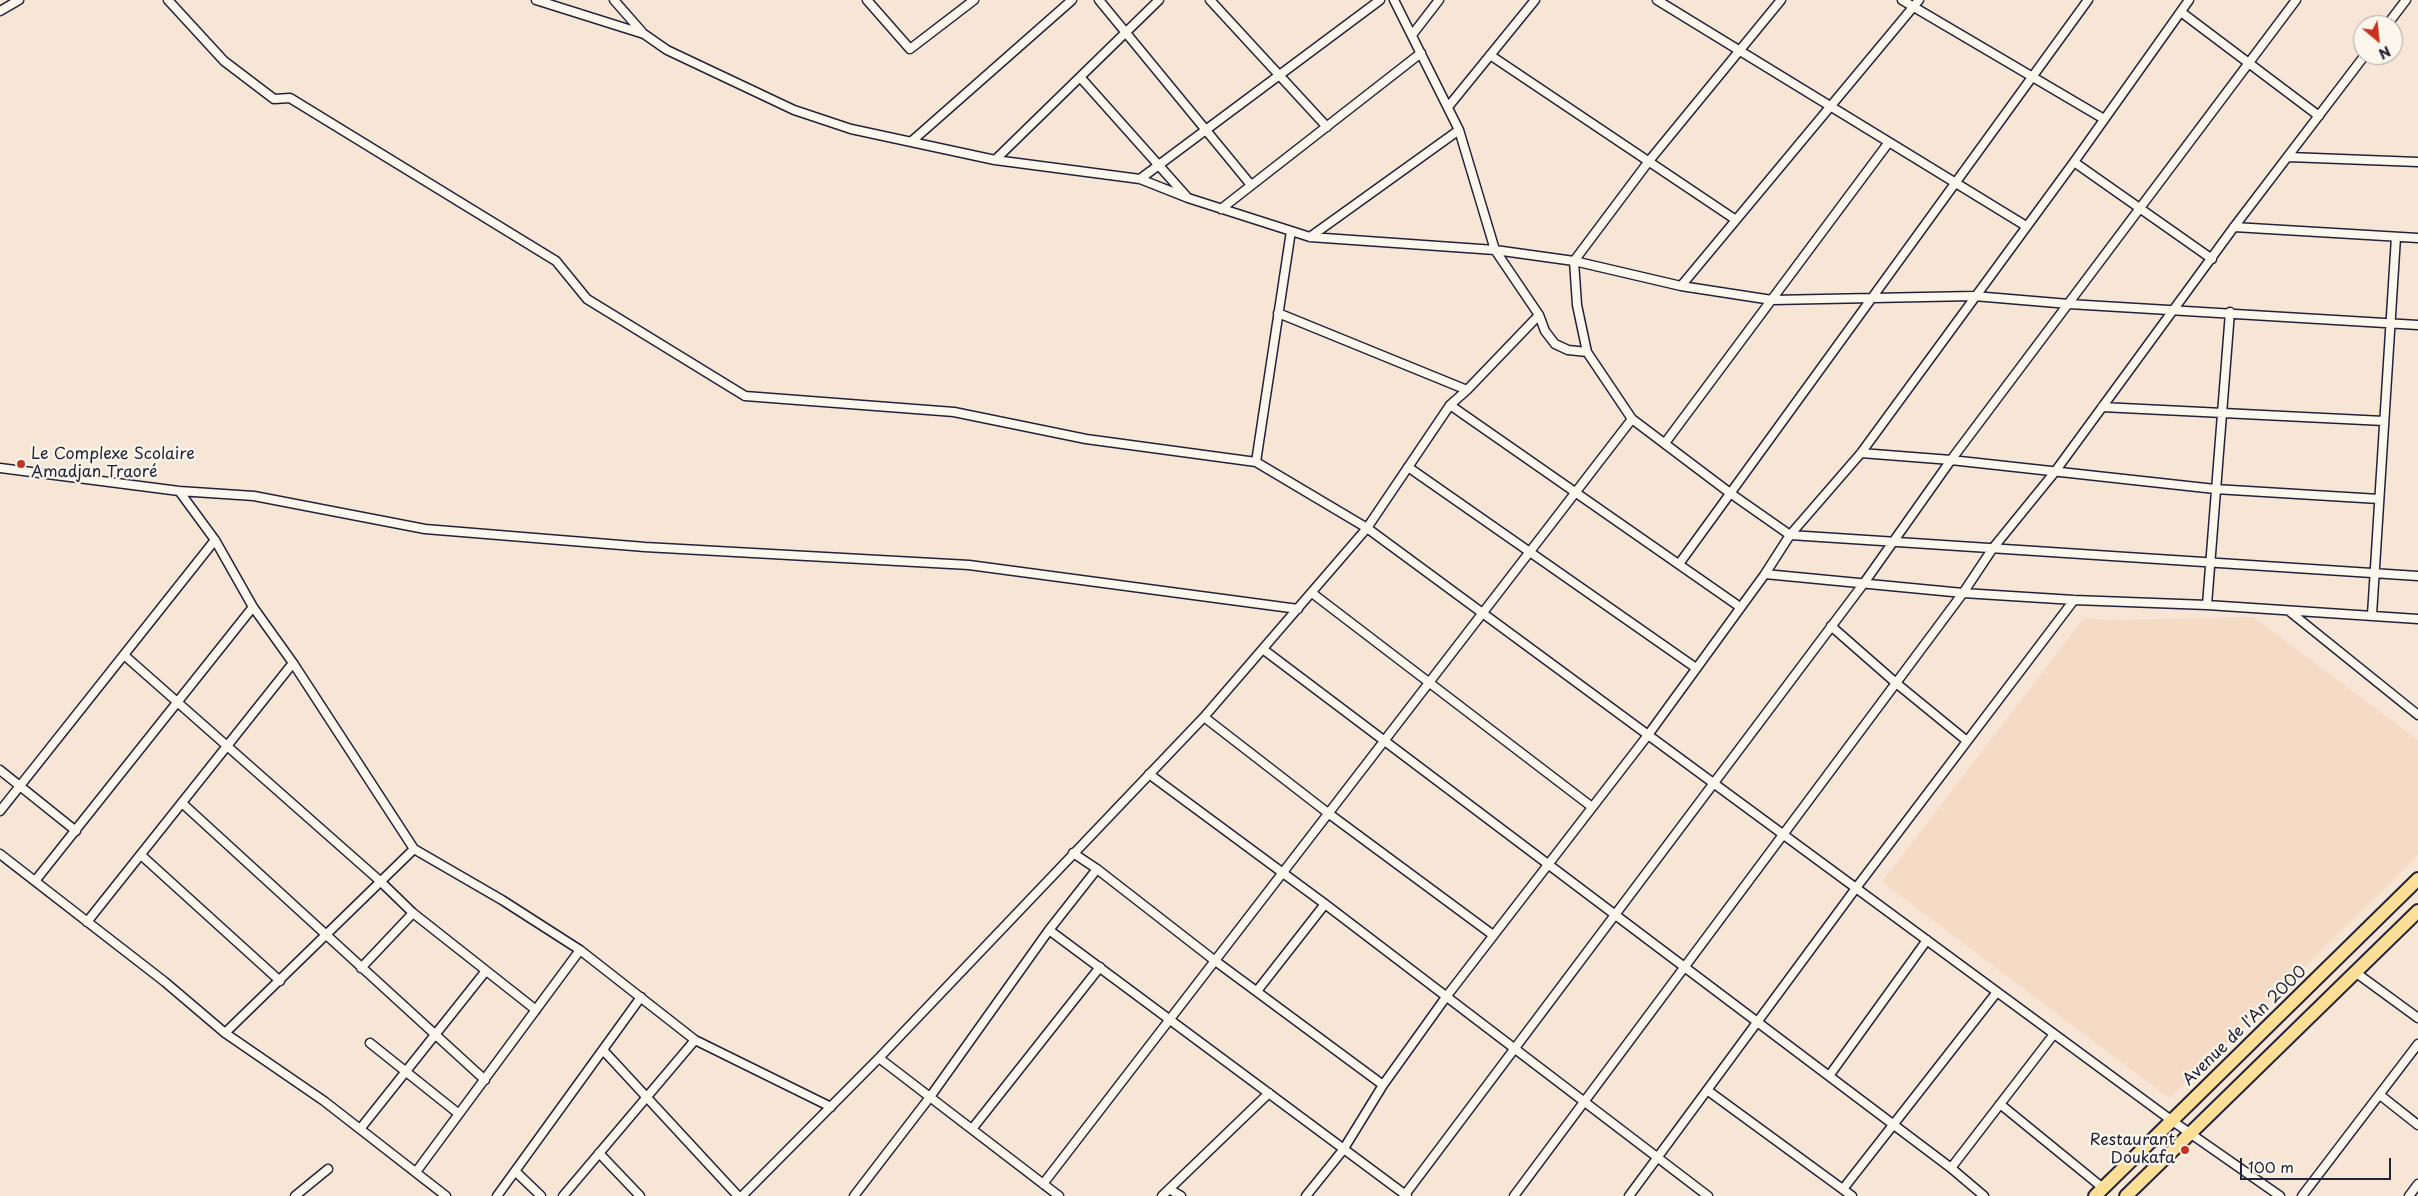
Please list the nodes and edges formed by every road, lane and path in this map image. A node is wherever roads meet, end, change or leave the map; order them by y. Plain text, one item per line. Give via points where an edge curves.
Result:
1 (19, 0) edge
2 (168, 0) edge
3 (536, 0) edge
4 (614, 0) edge
5 (867, 0) edge
6 (974, 0) edge
7 (1072, 0) edge
8 (1099, 0) edge
9 (1159, 0) edge
10 (1210, 0) edge
11 (1380, 0) edge
12 (1394, 0) edge
13 (1439, 0) edge
14 (1535, 0) edge
15 (1657, 0) edge
16 (1781, 0) edge
17 (1902, 0) edge
18 (1919, 0) edge
19 (2088, 0) edge
20 (2189, 0) edge
21 (2296, 0) edge
22 (2406, 0) edge
23 (1913, 7) junction
24 (0, 11) edge
25 (2181, 12) junction
26 (2395, 15) edge
27 (1126, 32) junction
28 (644, 34) junction
29 (1412, 35) junction
30 (1739, 50) junction
31 (1421, 53) junction
32 (1490, 55) junction
33 (2248, 64) junction
34 (2357, 65) edge
35 (1279, 75) junction
36 (1080, 77) junction
37 (2032, 77) junction
38 (1830, 106) junction
39 (1448, 107) junction
40 (2319, 116) junction
41 (2104, 119) junction
42 (1327, 127) junction
43 (1206, 130) junction
44 (1459, 130) junction
45 (912, 141) junction
46 (1889, 142) junction
47 (2289, 157) junction
48 (995, 160) junction
49 (1649, 162) junction
50 (2074, 162) junction
51 (2418, 162) edge
52 (1159, 165) junction
53 (1140, 179) junction
54 (1956, 183) junction
55 (1251, 185) junction
56 (1188, 198) junction
57 (1221, 209) junction
58 (2140, 209) junction
59 (1736, 220) junction
60 (2026, 226) junction
61 (2234, 227) junction
62 (1291, 231) junction
63 (1310, 236) junction
64 (2396, 237) junction
65 (2418, 238) edge
66 (1495, 250) junction
67 (2212, 259) junction
68 (1574, 261) junction
69 (1681, 286) junction
70 (1974, 296) junction
71 (1871, 299) junction
72 (1772, 300) junction
73 (2069, 304) junction
74 (2174, 311) junction
75 (2230, 312) junction
76 (1278, 313) junction
77 (1539, 315) junction
78 (2390, 324) junction
79 (2418, 325) edge
80 (1587, 352) junction
81 (1467, 390) junction
82 (1450, 404) junction
83 (2102, 406) junction
84 (2221, 413) junction
85 (1632, 419) junction
86 (2384, 421) junction
87 (1665, 444) junction
88 (1861, 453) junction
89 (1951, 460) junction
90 (1256, 462) junction
91 (1408, 467) junction
92 (0, 468) edge
93 (2054, 473) junction
94 (2215, 490) junction
95 (179, 491) junction
96 (1576, 491) junction
97 (1730, 493) junction
98 (2379, 499) junction
99 (1367, 528) junction
100 (1790, 535) junction
101 (215, 540) junction
102 (1892, 542) junction
103 (1993, 548) junction
104 (1529, 552) junction
105 (2209, 562) junction
106 (1679, 564) junction
107 (2374, 573) junction
108 (1765, 574) junction
109 (2418, 576) edge
110 (1864, 583) junction
111 (1312, 593) junction
112 (1963, 593) junction
113 (2074, 600) junction
114 (2207, 605) junction
115 (253, 607) junction
116 (1740, 607) junction
117 (1298, 609) junction
118 (2290, 611) junction
119 (1482, 613) junction
120 (2372, 615) junction
121 (2418, 619) edge
122 (1831, 626) junction
123 (1264, 650) junction
124 (124, 655) junction
125 (293, 663) junction
126 (1696, 668) junction
127 (1428, 683) junction
128 (1896, 683) junction
129 (178, 702) junction
130 (2418, 715) edge
131 (1204, 717) junction
132 (1648, 735) junction
133 (1384, 741) junction
134 (1967, 741) junction
135 (227, 746) junction
136 (0, 770) edge
137 (1150, 774) junction
138 (1712, 783) junction
139 (20, 786) junction
140 (182, 802) junction
141 (1592, 807) junction
142 (0, 811) edge
143 (1328, 813) junction
144 (76, 831) junction
145 (1783, 835) junction
146 (414, 849) junction
147 (1073, 853) junction
148 (0, 854) edge
149 (141, 855) junction
150 (1548, 864) junction
151 (1097, 868) junction
152 (1282, 872) junction
153 (2418, 879) edge
154 (35, 881) junction
155 (380, 882) junction
156 (1856, 888) junction
157 (1324, 904) junction
158 (2418, 911) edge
159 (413, 913) junction
160 (1614, 915) junction
161 (87, 922) junction
162 (1049, 930) junction
163 (1493, 935) junction
164 (326, 936) junction
165 (1926, 940) junction
166 (580, 950) junction
167 (1214, 960) junction
168 (1100, 967) junction
169 (1685, 967) junction
170 (361, 968) junction
171 (485, 972) junction
172 (2355, 972) junction
173 (280, 981) junction
174 (1257, 991) junction
175 (1997, 992) junction
176 (641, 997) junction
177 (1446, 997) junction
178 (536, 1010) junction
179 (2418, 1018) edge
180 (1169, 1019) junction
181 (1757, 1022) junction
182 (225, 1034) junction
183 (434, 1034) junction
184 (2054, 1034) junction
185 (695, 1040) junction
186 (370, 1043) dead end
187 (2418, 1044) edge
188 (1514, 1049) junction
189 (603, 1050) junction
190 (879, 1058) junction
191 (406, 1070) junction
192 (1829, 1076) junction
193 (484, 1080) junction
194 (1383, 1085) junction
195 (1707, 1090) junction
196 (1269, 1093) junction
197 (2380, 1095) junction
198 (647, 1097) junction
199 (930, 1097) junction
200 (1584, 1102) junction
201 (2000, 1104) junction
202 (831, 1107) junction
203 (459, 1114) junction
204 (2171, 1120) junction
205 (1893, 1124) junction
206 (2418, 1124) edge
207 (360, 1129) junction
208 (972, 1129) junction
209 (2190, 1133) junction
210 (1343, 1150) junction
211 (599, 1153) junction
212 (1657, 1158) junction
213 (328, 1168) dead end
214 (1951, 1168) junction
215 (515, 1171) junction
216 (416, 1172) junction
217 (1043, 1184) junction
218 (2418, 1184) edge
219 (1169, 1189) junction
220 (1843, 1189) junction
221 (2099, 1192) edge
222 (858, 1195) edge
223 (295, 1196) edge
224 (446, 1196) edge
225 (497, 1196) edge
226 (541, 1196) edge
227 (562, 1196) edge
228 (640, 1196) edge
229 (738, 1196) edge
230 (742, 1196) edge
231 (1059, 1196) edge
232 (1162, 1196) edge
233 (1180, 1196) edge
234 (1306, 1196) edge
235 (1405, 1196) edge
236 (1514, 1196) edge
237 (1629, 1196) edge
238 (1708, 1196) edge
239 (1852, 1196) edge
240 (1984, 1196) edge
241 (2126, 1196) edge
242 (2280, 1196) edge
243 (2302, 1196) edge
244 (2409, 1196) edge

1 - 24 street
2 - 90 street via 224,61 274,99 290,98 556,261 587,299 745,396 954,412 1086,439
3 - 28 street
4 - 28 street
5 - 6 street via 910,49
7 - 45 street
8 - 27 street
9 - 27 street
10 - 35 street
11 - 35 street
12 - 29 street
13 - 29 street
14 - 32 street
15 - 30 street
16 - 30 street
17 - 23 street
18 - 23 street
19 - 37 street
20 - 25 street
21 - 33 street
22 - 26 street
23 - 37 street
23 - 38 street
25 - 33 street
25 - 41 street
27 - 36 street
27 - 43 street
28 - 45 street via 667,50 794,110 851,129
29 - 31 street
30 - 38 street
30 - 49 street
31 - 39 street
31 - 42 street
32 - 39 street
32 - 49 street
33 - 40 street
33 - 58 street
34 - 40 street
35 - 42 street
35 - 43 street
36 - 48 street
36 - 52 street
37 - 41 street
37 - 54 street
38 - 46 street
38 - 59 street
39 - 44 street
40 - 47 street
41 - 50 street
42 - 55 street
43 - 52 street
43 - 55 street
44 - 63 street
44 - 66 street
45 - 48 street
46 - 54 street
46 - 72 street
47 - 51 street
47 - 61 street
48 - 53 street
49 - 59 street
49 - 68 street
50 - 58 street
50 - 60 street
52 - 53 street
52 - 56 street
53 - 56 street
54 - 60 street
54 - 71 street
55 - 57 street
56 - 57 street
57 - 62 street
58 - 67 street
58 - 73 street
59 - 69 street
60 - 70 street
61 - 64 street
61 - 67 street
62 - 63 street
62 - 76 street
63 - 66 street
64 - 65 street
64 - 78 street
66 - 68 street
66 - 77 street
67 - 74 street
68 - 69 street
68 - 80 street via 1577,305
69 - 72 street
70 - 71 street
70 - 73 street
70 - 88 street
71 - 72 street
71 - 97 street
72 - 87 street
73 - 74 street
73 - 89 street
74 - 75 street
74 - 83 street
75 - 78 street
75 - 84 street
76 - 81 street
76 - 90 street
77 - 80 street via 1555,344 1568,350
77 - 81 street
78 - 79 street
78 - 86 street
80 - 85 street
81 - 82 street
82 - 91 street
82 - 96 street
83 - 84 street
83 - 93 street
84 - 86 street
84 - 94 street
85 - 87 street
85 - 96 street
86 - 98 street
87 - 97 street
88 - 89 street
88 - 100 street
89 - 93 street
89 - 102 street
90 - 99 street
91 - 99 street
91 - 104 street
92 - 95 street
93 - 94 street
93 - 103 street
94 - 98 street
94 - 105 street
95 - 101 street
95 - 117 street via 254,496 425,529 645,547 969,565
96 - 104 street
96 - 106 street
97 - 100 street
97 - 106 street
98 - 107 street
99 - 111 street
99 - 119 street
100 - 102 street
100 - 108 street
101 - 115 street
101 - 124 street
102 - 103 street
102 - 110 street
103 - 105 street
103 - 112 street
104 - 119 street
104 - 126 street
105 - 107 street
105 - 114 street
106 - 116 street
107 - 109 street
107 - 120 street
108 - 110 street
108 - 116 street
110 - 112 street
110 - 122 street
111 - 117 street
111 - 127 street
112 - 113 street
112 - 128 street
113 - 114 street
113 - 134 street
114 - 118 street
115 - 125 street
115 - 129 street
116 - 126 street
117 - 123 street
118 - 120 street
118 - 130 street
119 - 127 street
119 - 132 street
120 - 121 street
122 - 128 street
122 - 138 street
123 - 131 street
123 - 133 street
124 - 129 street
124 - 139 street
125 - 135 street
125 - 146 street
126 - 132 street
127 - 133 street
127 - 141 street
128 - 134 street
128 - 145 street
129 - 135 street
129 - 144 street
131 - 137 street
131 - 143 street
132 - 138 street
132 - 141 street
133 - 143 street
133 - 150 street
134 - 156 street
135 - 140 street
135 - 155 street
136 - 139 street
137 - 147 street
137 - 152 street
138 - 145 street
138 - 160 street
139 - 142 street
139 - 144 street
140 - 149 street
140 - 164 street
141 - 150 street
143 - 152 street
143 - 163 street
144 - 154 street
145 - 156 street
145 - 169 street
146 - 155 street
146 - 166 street
147 - 151 street
147 - 190 street
148 - 154 street
149 - 161 street
149 - 173 street
150 - 160 street
150 - 163 street
151 - 162 street
151 - 167 street
152 - 157 street
152 - 167 street
153 - 204 main road, Avenue de l'An 2000
154 - 161 street
155 - 159 street
155 - 164 street
156 - 165 street
156 - 181 street
157 - 174 street
157 - 177 street
158 - 172 main road
159 - 170 street
159 - 171 street
160 - 169 street
160 - 188 street
161 - 182 street via 165,982
162 - 168 street
162 - 199 street
163 - 177 street
164 - 170 street
164 - 173 street
165 - 175 street
165 - 192 street
166 - 176 street
166 - 178 street
167 - 174 street
167 - 180 street
168 - 180 street
168 - 208 street
169 - 181 street
169 - 200 street
170 - 183 street
171 - 178 street
171 - 183 street
172 - 179 street
172 - 209 main road
173 - 182 street
174 - 194 street
175 - 184 street
175 - 205 street
176 - 185 street
176 - 189 street
177 - 188 street
177 - 194 street
178 - 193 street
180 - 196 street
180 - 217 street
181 - 192 street
181 - 195 street
182 - 207 street
183 - 191 street
183 - 193 street
184 - 201 street
184 - 204 street
185 - 198 street
185 - 202 street
186 - 191 street
187 - 197 street
188 - 200 street
188 - 235 street
189 - 198 street
189 - 215 street
190 - 199 street
190 - 202 street
191 - 203 street
191 - 207 street
192 - 205 street
193 - 203 street
194 - 210 street
195 - 212 street
195 - 220 street
196 - 210 street
196 - 219 street
197 - 206 street
197 - 243 street
198 - 211 street
198 - 229 street
199 - 208 street
199 - 222 street
200 - 212 street
200 - 236 street
201 - 214 street
201 - 221 street
202 - 230 street
203 - 216 street
204 - 209 street
204 - 221 main road, Avenue de l'An 2000
205 - 214 street
205 - 220 street
207 - 216 street
208 - 217 street
209 - 241 main road
209 - 242 street
210 - 234 street
210 - 235 street
211 - 227 street
211 - 228 street
212 - 237 street
212 - 238 street
213 - 223 street
214 - 240 street
215 - 225 street
215 - 226 street
216 - 224 street
217 - 231 street
218 - 244 street
219 - 232 street
219 - 233 street
220 - 239 street

